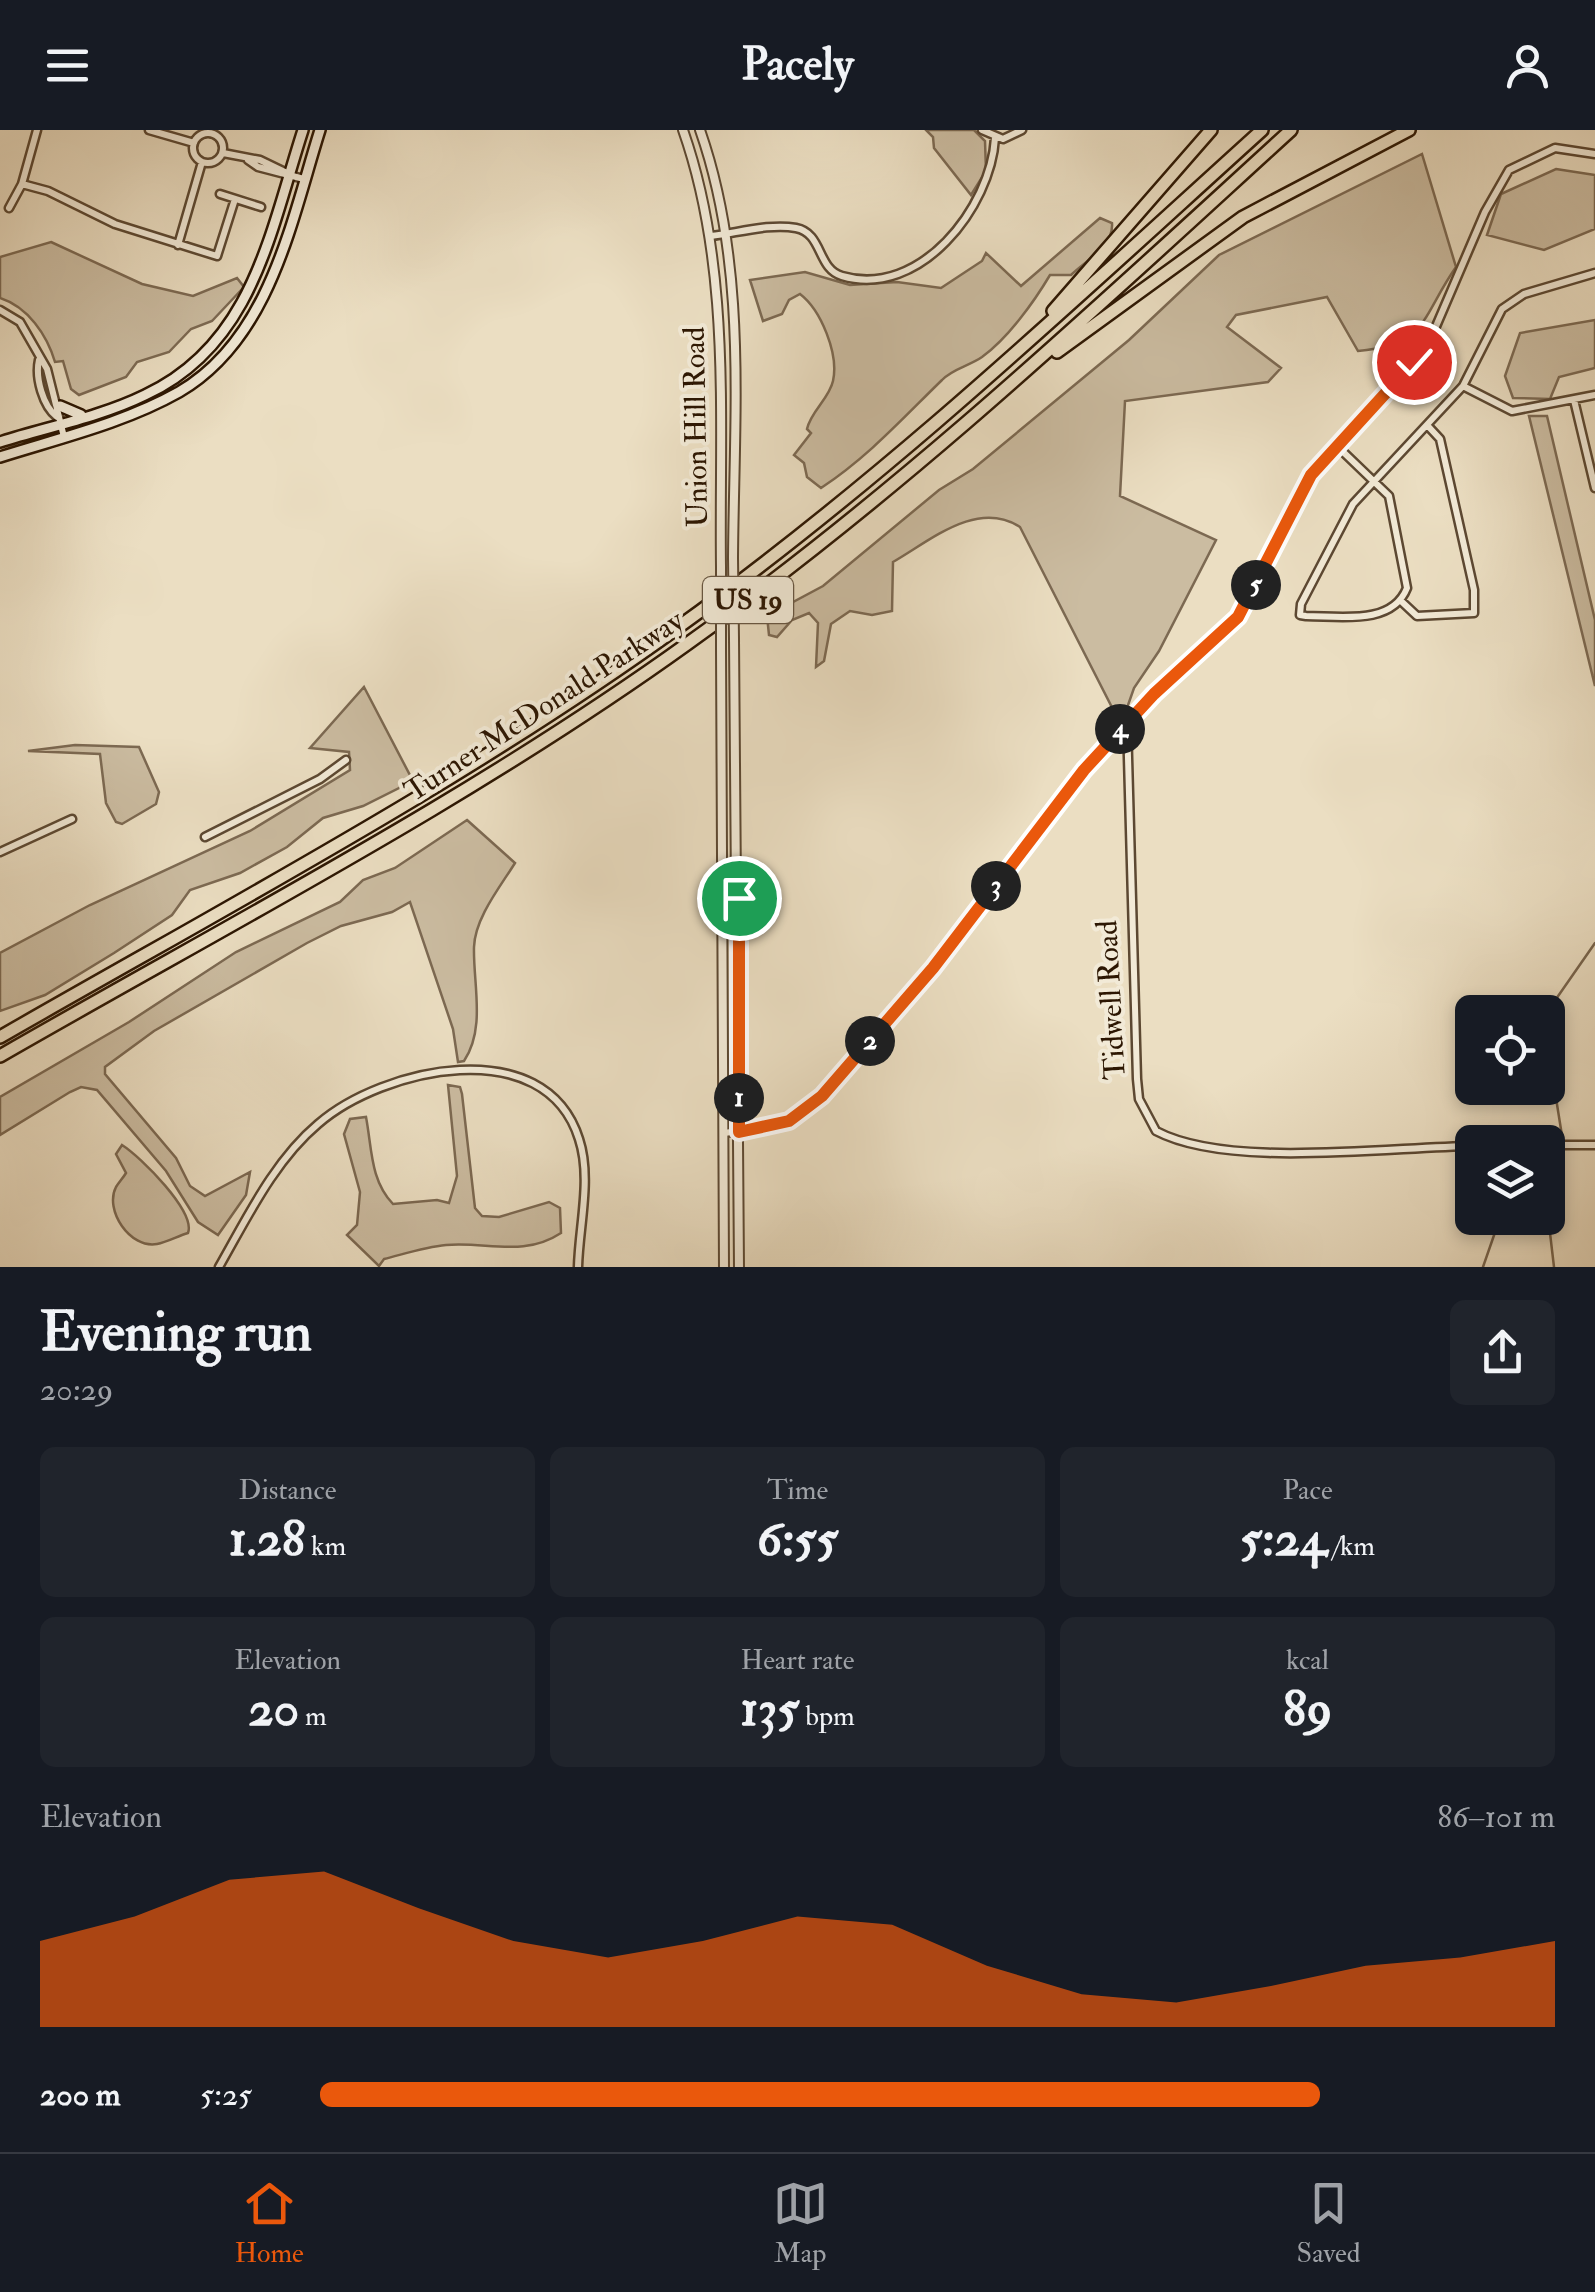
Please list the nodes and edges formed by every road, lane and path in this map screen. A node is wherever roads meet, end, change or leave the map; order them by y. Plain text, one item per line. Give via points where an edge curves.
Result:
1 (37, 130) edge
2 (149, 130) edge
3 (303, 130) edge
4 (320, 130) edge
5 (683, 130) edge
6 (700, 130) edge
7 (982, 130) edge
8 (1022, 130) edge
9 (1211, 130) edge
10 (1262, 130) edge
11 (1290, 130) edge
12 (1408, 130) edge
13 (213, 132) edge
14 (995, 138) junction
15 (194, 144) junction
16 (223, 153) junction
17 (1595, 154) edge
18 (202, 162) junction
19 (289, 174) junction
20 (304, 179) junction
21 (22, 184) junction
22 (220, 194) dead end
23 (235, 198) junction
24 (261, 206) dead end
25 (9, 208) dead end
26 (727, 234) junction
27 (711, 236) junction
28 (178, 245) junction
29 (1595, 273) edge
30 (0, 310) edge
31 (1008, 360) junction
32 (1013, 384) junction
33 (1463, 386) junction
34 (1595, 395) edge
35 (1574, 400) junction
36 (59, 416) junction
37 (84, 416) junction
38 (1427, 425) junction
39 (64, 436) junction
40 (0, 442) edge
41 (1338, 446) junction
42 (0, 457) edge
43 (1375, 481) junction
44 (1595, 488) edge
45 (1400, 601) junction
46 (1127, 722) junction
47 (346, 760) dead end
48 (72, 818) dead end
49 (206, 836) dead end
50 (0, 852) edge
51 (138, 977) junction
52 (0, 1037) edge
53 (0, 1056) edge
54 (0, 1065) edge
55 (739, 1132) junction
56 (724, 1133) junction
57 (1565, 1145) edge
58 (1455, 1146) edge
59 (1595, 1146) edge
60 (219, 1267) edge
61 (578, 1267) edge
62 (724, 1267) edge
63 (738, 1267) edge

1 - 21 street
2 - 15 street
3 - 19 main road
4 - 20 main road
5 - 27 street, Union Hill Road
6 - 26 street, Union Hill Road
7 - 14 street
8 - 14 street
9 - 31 highway
10 - 31 highway, Turner McDonald Parkway / US 19
11 - 32 highway, Turner McDonald Parkway / US 19
12 - 32 highway via 1243,217
13 - 15 street
13 - 16 street
14 - 26 street via 992,172 980,192 938,251 902,274 840,276 798,228
15 - 18 street
16 - 18 street via 215,162
16 - 19 street
17 - 41 street via 1555,148 1509,170 1431,338
18 - 28 street
19 - 20 street
19 - 37 main road via 256,278 215,345 144,396
20 - 39 main road via 274,276 220,358 183,390 146,409
21 - 25 street
21 - 28 street
22 - 23 street
23 - 24 street
23 - 28 street via 218,256
26 - 27 street
26 - 55 street, Union Hill Road, bridge via 734,346
27 - 56 street, Union Hill Road, bridge via 718,340
29 - 33 street via 1524,294 1502,308
30 - 36 street via 20,322 47,368
31 - 52 highway, Turner McDonald Parkway / US 19 via 813,526 581,694 435,786
32 - 51 highway, Turner McDonald Parkway / US 19 via 817,547 603,702 441,804
33 - 35 street via 1512,411
33 - 38 street
34 - 35 street
35 - 44 street
36 - 37 main road
36 - 37 main road
36 - 39 street
36 - 40 main road
38 - 43 street
38 - 45 street via 1440,439 1474,613 1418,616
39 - 42 main road
41 - 43 street
41 - 46 street via 1293,504 1238,617
43 - 45 street via 1388,496 1407,580
43 - 45 street via 1335,534 1300,615 1364,617
46 - 55 street via 933,968 822,1096 789,1121
46 - 58 street, Tidwell Road via 1136,1062 1139,1099 1156,1131 1193,1145 1256,1151
47 - 49 street
48 - 50 street
51 - 53 highway, Turner McDonald Parkway / US 19
51 - 54 highway
55 - 56 street
55 - 63 street, Union Hill Road
56 - 62 street, Union Hill Road
57 - 59 street
60 - 61 street via 278,1169 320,1121 394,1084 481,1070 531,1081 573,1123 584,1160

